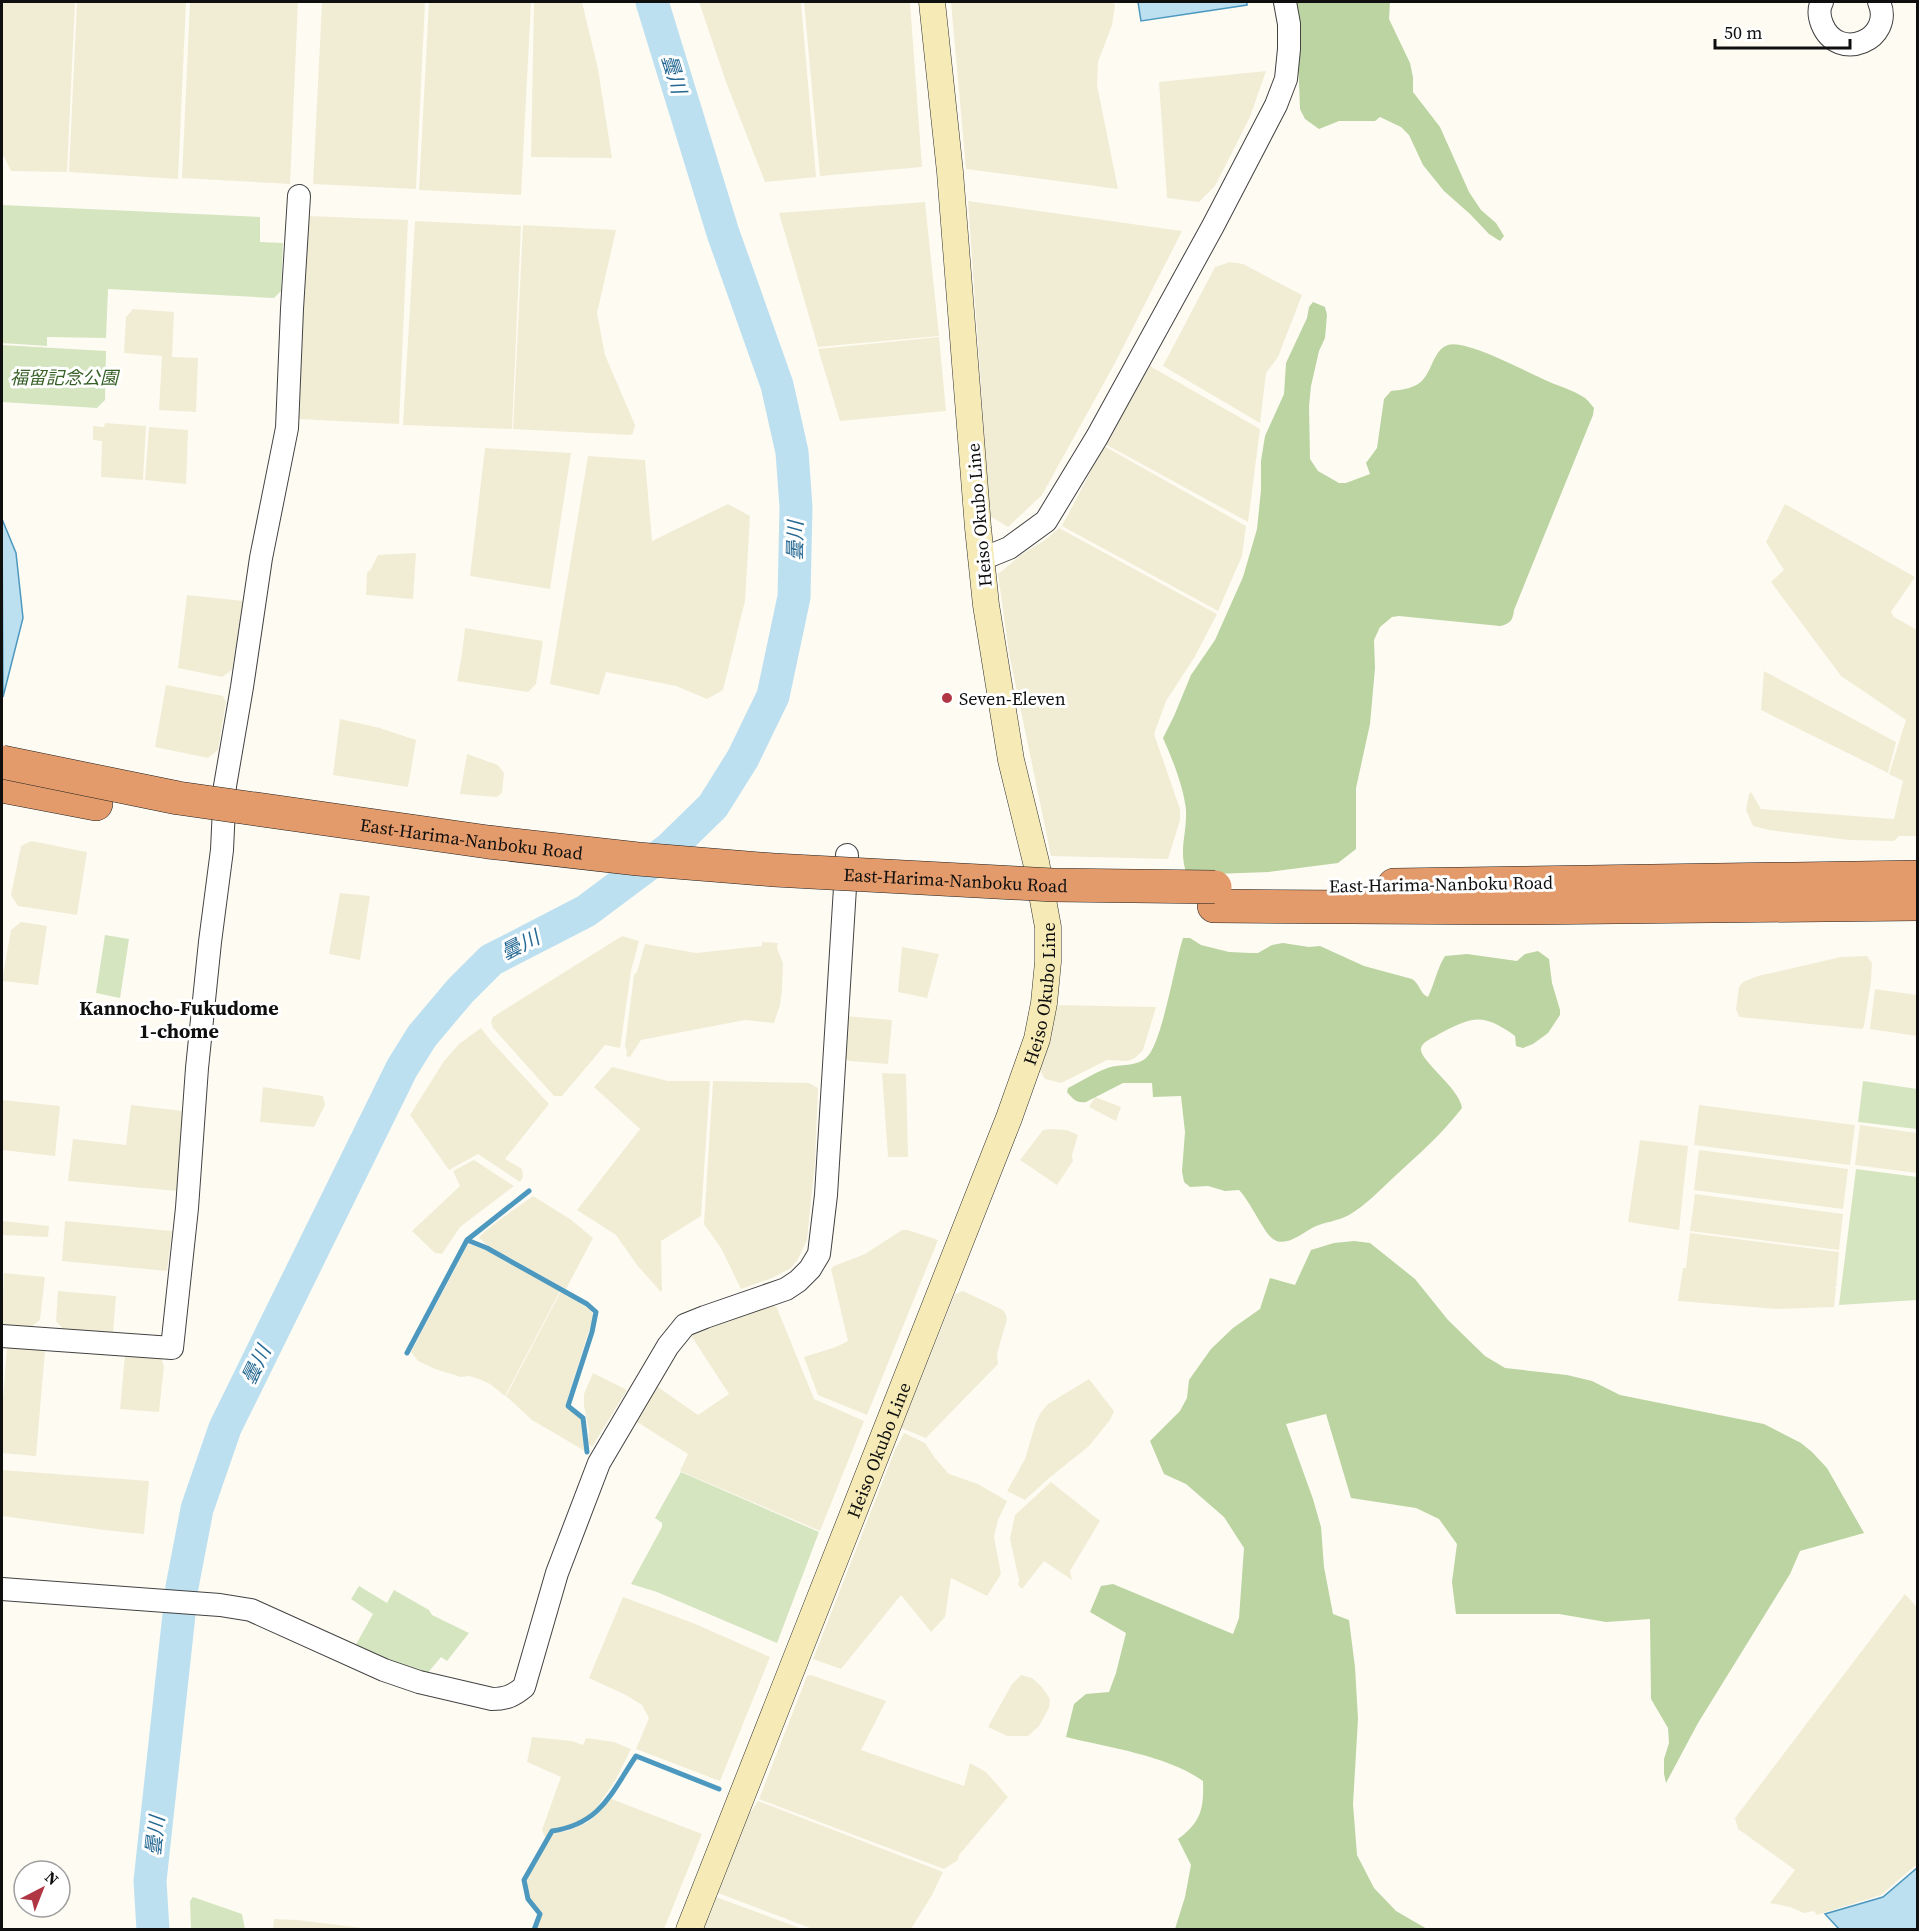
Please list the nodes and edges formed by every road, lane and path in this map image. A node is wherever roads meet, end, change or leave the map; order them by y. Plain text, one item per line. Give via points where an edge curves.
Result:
1 (932, 2) edge
2 (1285, 2) edge
3 (1822, 2) edge
4 (1879, 2) edge
5 (299, 196) dead end
6 (982, 558) junction
7 (2, 762) edge
8 (2, 786) edge
9 (2, 793) edge
10 (96, 804) junction
11 (847, 855) dead end
12 (1917, 877) edge
13 (1215, 897) junction
14 (1917, 904) edge
15 (2, 1336) edge
16 (2, 1589) edge
17 (689, 1929) edge

1 - 6 main road, Heiso Okubo Line
2 - 6 street via 1289,24 1286,79 1272,114 1213,226 1097,437 1046,521 1009,548
3 - 4 street via 1819,16 1824,29 1832,39 1853,45 1862,43 1879,28
5 - 15 street via 287,428 261,558 225,786 222,850 197,1068 172,1348
6 - 17 main road, Heiso Okubo Line via 1011,759 1048,927 1044,1003 1016,1100 961,1244
7 - 13 highway, East-Harima-Nanboku Road, bridge via 178,798 477,841 638,859
8 - 10 highway, East-Harima-Nanboku Road
9 - 10 highway
10 - 13 highway, East-Harima-Nanboku Road via 477,859 655,879 1058,902
11 - 16 street via 819,1254 810,1269 786,1289 685,1325 668,1346 599,1462 557,1573 524,1687 513,1696 492,1699 419,1682 251,1610
12 - 13 highway, East-Harima-Nanboku Road
13 - 14 highway, East-Harima-Nanboku Road via 1512,908

